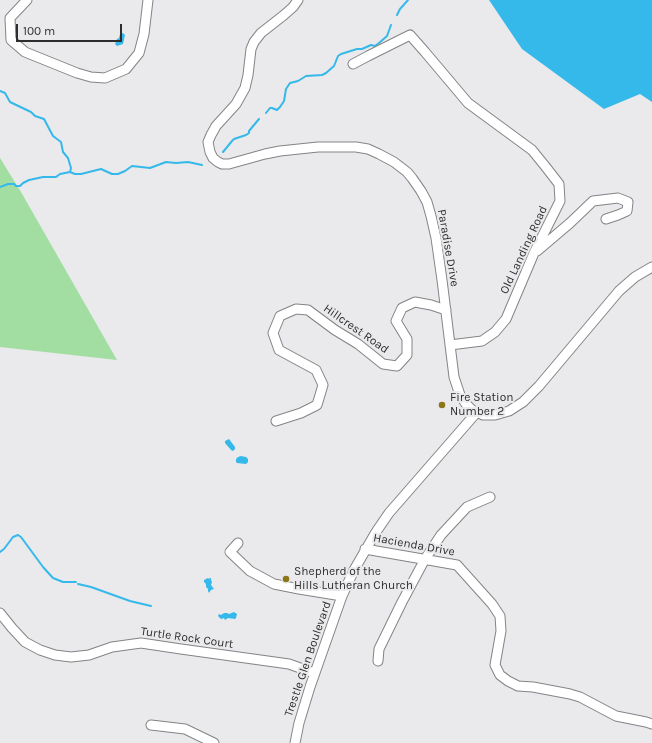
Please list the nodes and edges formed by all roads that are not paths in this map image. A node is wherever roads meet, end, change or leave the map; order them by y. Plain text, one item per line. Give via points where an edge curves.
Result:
1 (27, 0) edge
2 (148, 0) edge
3 (298, 0) edge
4 (354, 64) dead end
5 (606, 219) dead end
6 (534, 253) junction
7 (652, 267) edge
8 (446, 310) junction
9 (450, 345) junction
10 (477, 412) junction
11 (276, 421) dead end
12 (490, 498) dead end
13 (238, 543) dead end
14 (365, 549) junction
15 (425, 559) junction
16 (342, 596) junction
17 (0, 613) edge
18 (378, 661) dead end
19 (314, 673) junction
20 (652, 724) edge
21 (151, 725) dead end
22 (214, 743) edge
23 (294, 743) edge

1 - 2 street via 10,18 11,40 25,52 77,73 105,78 126,69 139,54
3 - 8 street, Paradise Drive via 260,33 254,42 245,88 236,104 211,135 208,145 211,155 222,164 229,164 280,151 353,147 375,152 394,162 421,190 429,209 436,238
4 - 6 street, Old Landing Road via 410,35 468,103 532,150 558,184 560,201
5 - 6 street via 627,211 628,202 618,198 593,201
6 - 9 street, Old Landing Road via 506,319 495,332 482,341
7 - 10 street via 626,283 540,386 523,402 509,411 495,415
8 - 9 street, Paradise Drive
8 - 11 street, Hillcrest Road via 415,302 402,308 396,321 408,340 407,355 396,366 383,364 308,310 296,309 280,316 273,333 279,350 316,370 323,385 317,405
9 - 10 street, Paradise Drive via 458,391 466,404
10 - 14 street, Trestle Glen Boulevard via 394,507
12 - 15 street via 467,508 441,536
13 - 16 street via 230,552 250,571 274,584
14 - 15 street, Hacienda Drive
14 - 16 street, Trestle Glen Boulevard
15 - 18 street via 382,642
15 - 20 street, Hacienda Drive via 457,565 492,604 500,616 501,631 495,665 500,675 508,681 518,686 580,696 616,716
16 - 19 street, Trestle Glen Boulevard
17 - 19 street, Turtle Rock Court via 25,642 55,655 89,655 112,647 141,643 289,664
19 - 23 street, Trestle Glen Boulevard
21 - 22 street via 185,729

